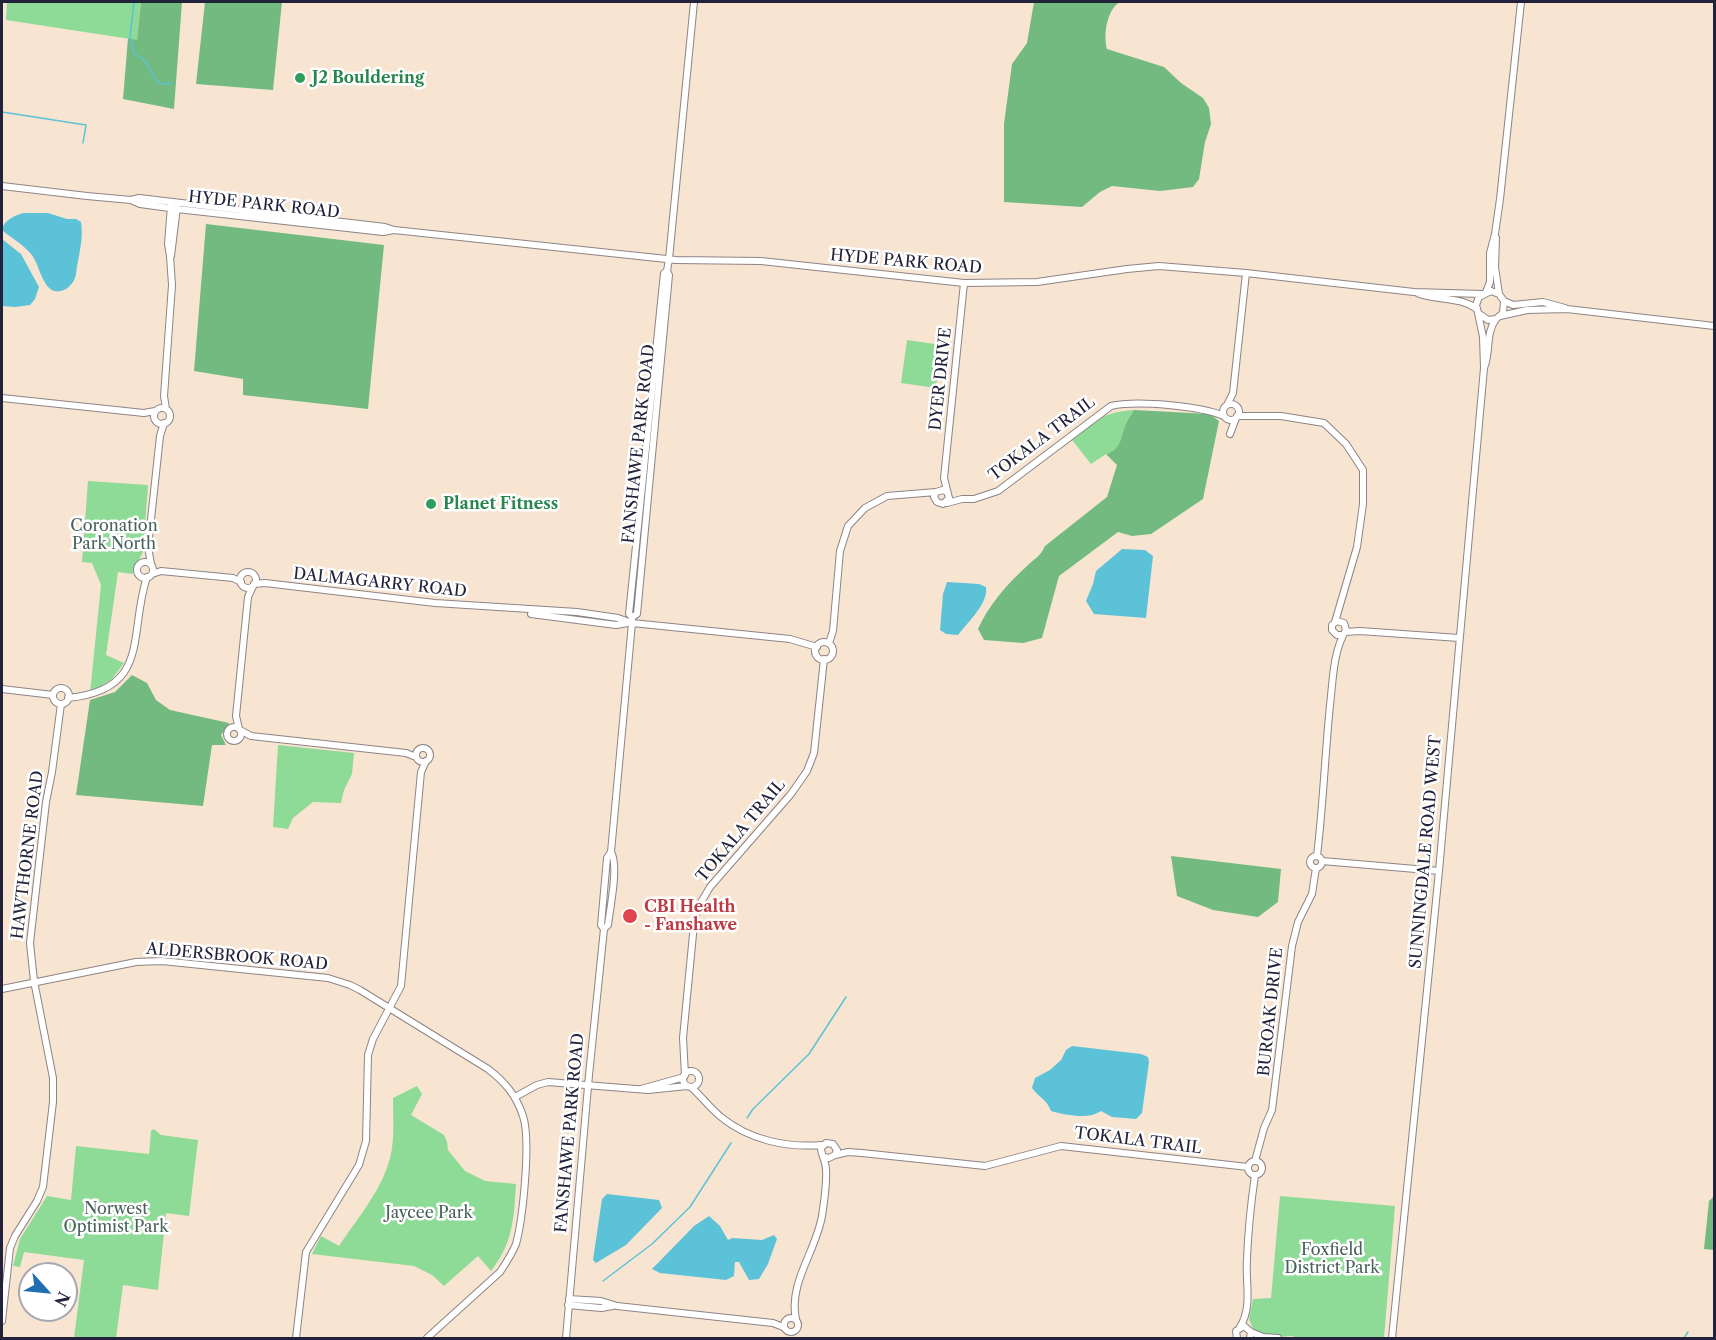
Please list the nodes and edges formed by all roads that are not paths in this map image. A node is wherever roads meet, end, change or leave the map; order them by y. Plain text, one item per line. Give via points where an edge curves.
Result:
1 (694, 2) edge
2 (1521, 2) edge
3 (2, 186) edge
4 (174, 206) junction
5 (1495, 234) junction
6 (669, 259) junction
7 (1246, 273) junction
8 (964, 283) junction
9 (1414, 292) junction
10 (1484, 293) junction
11 (1499, 294) junction
12 (1504, 301) junction
13 (1567, 309) junction
14 (1477, 311) junction
15 (1498, 318) junction
16 (1714, 326) edge
17 (1484, 368) junction
18 (1233, 393) junction
19 (164, 396) junction
20 (2, 398) edge
21 (1226, 406) junction
22 (1237, 408) junction
23 (166, 409) junction
24 (1210, 410) junction
25 (156, 415) junction
26 (1252, 415) junction
27 (1225, 417) junction
28 (1237, 417) junction
29 (164, 423) junction
30 (160, 435) junction
31 (944, 478) junction
32 (948, 493) junction
33 (936, 494) junction
34 (962, 499) junction
35 (947, 502) junction
36 (148, 547) junction
37 (143, 562) junction
38 (151, 570) junction
39 (139, 574) junction
40 (242, 581) junction
41 (254, 582) junction
42 (142, 591) junction
43 (248, 597) junction
44 (1342, 604) junction
45 (632, 620) junction
46 (1335, 622) junction
47 (1342, 630) junction
48 (1459, 638) junction
49 (829, 643) junction
50 (817, 647) junction
51 (824, 659) junction
52 (2, 689) edge
53 (53, 695) junction
54 (68, 698) junction
55 (61, 704) junction
56 (236, 716) junction
57 (231, 727) junction
58 (240, 730) junction
59 (251, 736) junction
60 (238, 740) junction
61 (417, 756) junction
62 (426, 761) junction
63 (421, 772) junction
64 (1317, 856) junction
65 (1322, 861) junction
66 (1316, 868) junction
67 (1438, 871) junction
68 (34, 981) junction
69 (2, 989) edge
70 (390, 1010) junction
71 (684, 1058) junction
72 (694, 1072) junction
73 (684, 1076) junction
74 (698, 1083) junction
75 (588, 1084) junction
76 (689, 1087) junction
77 (641, 1089) junction
78 (515, 1097) junction
79 (701, 1097) junction
80 (836, 1147) junction
81 (848, 1152) junction
82 (827, 1153) junction
83 (1255, 1161) junction
84 (1248, 1167) junction
85 (1255, 1175) junction
86 (568, 1302) junction
87 (793, 1308) junction
88 (1245, 1316) junction
89 (796, 1319) junction
90 (2, 1321) edge
91 (785, 1324) junction
92 (1240, 1327) junction
93 (1251, 1334) edge
94 (793, 1335) edge
95 (296, 1338) edge
96 (427, 1338) edge
97 (566, 1338) edge
98 (786, 1338) edge
99 (1236, 1338) edge
100 (1278, 1338) edge
101 (1392, 1338) edge

1 - 6 street, FANSHAWE PARK ROAD
2 - 5 street
3 - 4 street, HYDE PARK ROAD via 139,198
4 - 6 street, HYDE PARK ROAD
4 - 19 street via 168,244 172,285
5 - 10 street via 1490,253 1490,282
5 - 11 street
6 - 8 street, HYDE PARK ROAD via 761,261
6 - 45 street, FANSHAWE PARK ROAD via 637,614
7 - 8 street, HYDE PARK ROAD via 1146,266 1037,282
7 - 9 street, HYDE PARK ROAD
7 - 18 street
8 - 31 street, DYER DRIVE
9 - 10 street, HYDE PARK ROAD
9 - 14 street, HYDE PARK ROAD via 1463,301
10 - 11 street
10 - 14 street via 1477,301
11 - 12 street
12 - 13 street via 1513,305 1543,302
12 - 15 street
13 - 15 street via 1534,309
13 - 16 street
14 - 15 street via 1488,320
14 - 17 street, SUNNINGDALE ROAD WEST
15 - 17 street, SUNNINGDALE ROAD WEST via 1489,330
17 - 48 street, SUNNINGDALE ROAD WEST
18 - 21 street
18 - 22 street
19 - 23 street
19 - 25 street
20 - 25 street
21 - 22 street via 1232,404
21 - 24 street, TOKALA TRAIL
21 - 27 street
22 - 26 street
22 - 28 street
23 - 25 street
23 - 29 street via 169,418
24 - 27 street, TOKALA TRAIL
24 - 34 street, TOKALA TRAIL via 1128,403 1111,406 1005,486 980,497
25 - 29 street
25 - 30 street
26 - 28 street
26 - 44 street via 1324,423 1346,444 1363,470 1357,548
27 - 28 street
27 - 28 street, TOKALA TRAIL via 1230,434
29 - 30 street
30 - 36 street
31 - 32 street, DYER DRIVE
31 - 33 street, DYER DRIVE
32 - 33 street via 943,490
32 - 34 street
32 - 35 street
33 - 35 street via 941,504
33 - 49 street via 899,494 875,501 848,526 840,551
34 - 35 street, TOKALA TRAIL
36 - 37 street
36 - 38 street
37 - 38 street
37 - 39 street via 138,567
38 - 39 street
38 - 40 street
38 - 42 street
39 - 42 street
40 - 41 street
40 - 41 street via 248,572 253,573
40 - 43 street
41 - 43 street
41 - 45 street, DALMAGARRY ROAD
42 - 54 street via 136,644 128,665 103,691
43 - 56 street
44 - 46 street
44 - 47 street
45 - 50 street, DALMAGARRY ROAD via 790,639
45 - 75 street, FANSHAWE PARK ROAD
46 - 47 street
46 - 47 street via 1332,628
47 - 48 street
47 - 64 street via 1328,728
48 - 67 street, SUNNINGDALE ROAD WEST
49 - 50 street
49 - 51 street via 832,653
50 - 51 street via 817,655
51 - 71 street, TOKALA TRAIL via 814,753 807,771 710,887 697,909
52 - 53 street
53 - 54 street via 62,689
53 - 55 street via 55,702
54 - 55 street
55 - 68 street, HAWTHORNE ROAD via 30,943
56 - 57 street
56 - 58 street
57 - 58 street
57 - 60 street via 227,738
58 - 59 street
58 - 60 street
59 - 60 street
59 - 61 street
61 - 62 street
61 - 62 street via 421,748 428,750 430,756
61 - 63 street
62 - 63 street
63 - 70 street via 403,973
64 - 65 street
64 - 66 street via 1310,861
65 - 66 street
65 - 67 street
66 - 83 street, BUROAK DRIVE via 1312,894 1293,940 1272,1110
67 - 101 street, SUNNINGDALE ROAD WEST
68 - 69 street, ALDERSBROOK ROAD
68 - 70 street, ALDERSBROOK ROAD via 136,962 162,961 328,978 350,985
68 - 90 street, HAWTHORNE ROAD via 53,1078 53,1102 43,1187 10,1248
70 - 78 street, ALDERSBROOK ROAD via 488,1069
70 - 95 street via 368,1055 366,1141 358,1166 306,1252
71 - 72 street
71 - 73 street, TOKALA TRAIL
72 - 73 street
72 - 74 street
73 - 76 street
73 - 77 street
74 - 76 street
74 - 79 street
75 - 77 street
75 - 78 street via 548,1082
75 - 86 street, FANSHAWE PARK ROAD
76 - 77 street
76 - 79 street, TOKALA TRAIL
78 - 96 street, ALDERSBROOK ROAD via 528,1144 516,1244 500,1272
79 - 82 street, TOKALA TRAIL via 744,1131
80 - 81 street, TOKALA TRAIL
80 - 82 street
80 - 82 street, TOKALA TRAIL via 831,1143
81 - 82 street, TOKALA TRAIL
81 - 84 street, TOKALA TRAIL via 985,1166 1061,1146
82 - 87 street via 820,1224
83 - 84 street
83 - 85 street via 1262,1168
84 - 85 street
85 - 88 street via 1248,1229 1249,1291
86 - 91 street via 601,1301
86 - 97 street, FANSHAWE PARK ROAD
87 - 89 street
87 - 91 street
88 - 92 street
88 - 93 street
89 - 91 street
89 - 94 street via 798,1327
91 - 94 street
91 - 98 street
92 - 93 street
92 - 99 street
93 - 100 street

